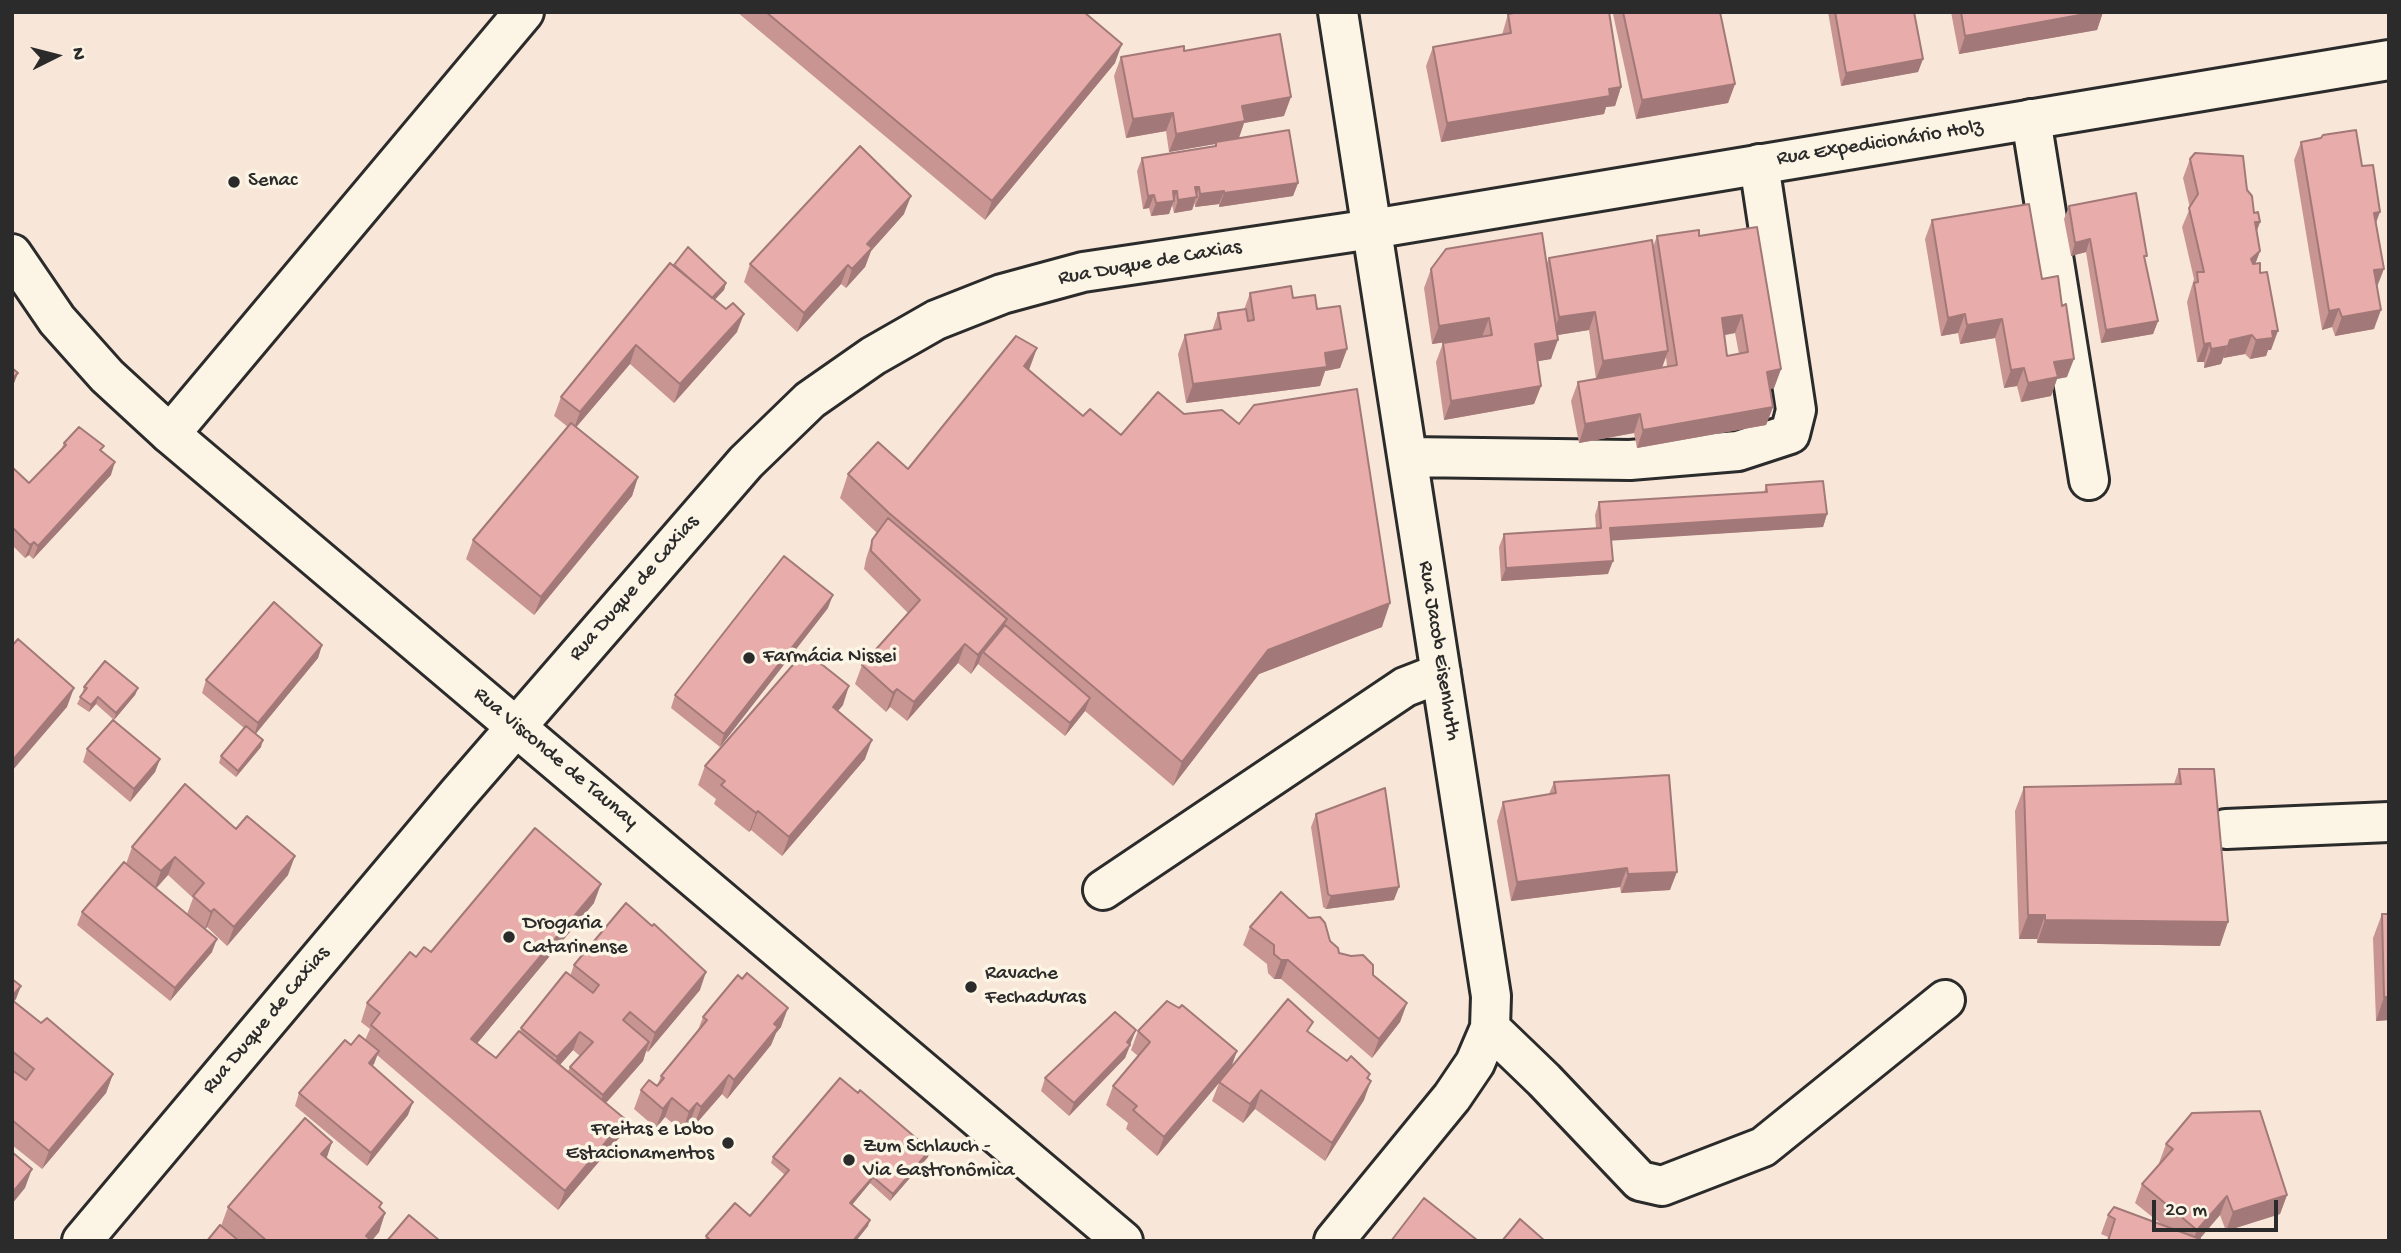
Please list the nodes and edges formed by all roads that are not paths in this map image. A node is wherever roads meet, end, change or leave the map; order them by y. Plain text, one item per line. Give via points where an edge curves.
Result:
1 (524, 12) edge
2 (1338, 12) edge
3 (2389, 60) edge
4 (2031, 119) junction
5 (1759, 164) junction
6 (1372, 229) junction
7 (12, 254) edge
8 (170, 433) junction
9 (1408, 457) junction
10 (2089, 480) dead end
11 (1441, 673) junction
12 (516, 726) junction
13 (2389, 822) edge
14 (2226, 829) dead end
15 (1103, 890) dead end
16 (1945, 1000) dead end
17 (1490, 1028) junction
18 (82, 1241) edge
19 (1123, 1241) edge
20 (1334, 1241) edge

1 - 8 main road
2 - 6 main road, Rua Jacob Eisenhuth
3 - 4 main road, Rua Expedicionário Holz
4 - 5 main road, Rua Expedicionário Holz
4 - 10 main road
5 - 6 main road, Rua Expedicionário Holz
5 - 9 main road via 1796,410 1790,433 1738,451 1630,460
6 - 9 main road, Rua Jacob Eisenhuth
6 - 12 main road, Rua Duque de Caxias via 1083,272 1002,294 936,320 884,350 810,400 746,462
7 - 8 main road, Rua Visconde de Taunay via 57,320 107,376
8 - 12 main road, Rua Visconde de Taunay
9 - 11 main road, Rua Jacob Eisenhuth
11 - 15 main road via 1405,687
11 - 17 main road, Rua Jacob Eisenhuth via 1491,996
12 - 18 main road, Rua Duque de Caxias
12 - 19 main road, Rua Visconde de Taunay
13 - 14 main road
16 - 17 main road via 1763,1147 1662,1186 1640,1181
17 - 20 main road, Rua Jacob Eisenhuth via 1475,1063 1452,1097

